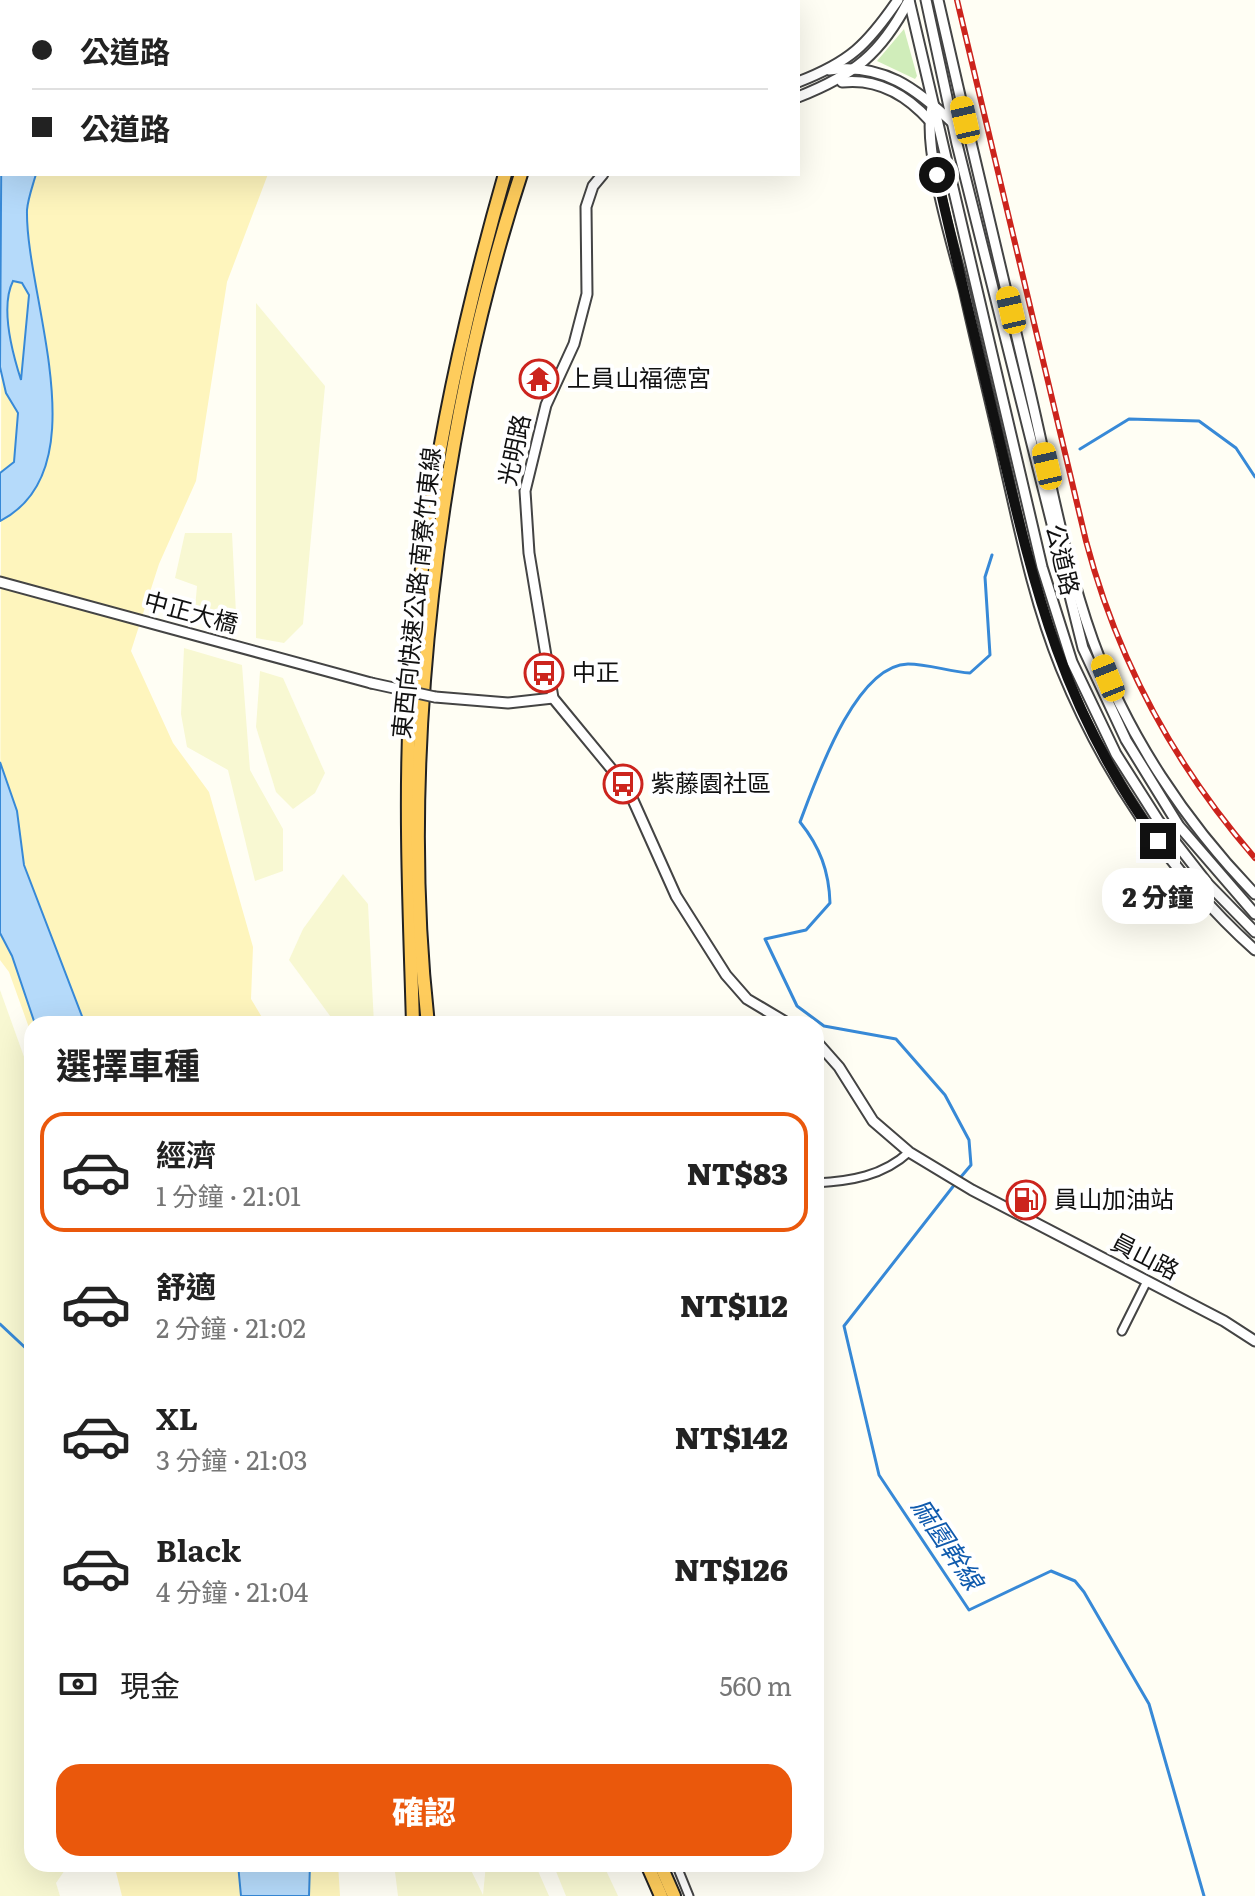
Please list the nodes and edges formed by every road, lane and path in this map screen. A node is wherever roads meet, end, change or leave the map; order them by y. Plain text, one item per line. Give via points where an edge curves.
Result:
1 (898, 0) edge
2 (909, 0) edge
3 (926, 0) edge
4 (938, 0) edge
5 (860, 68) junction
6 (829, 70) junction
7 (800, 81) edge
8 (827, 86) junction
9 (800, 96) edge
10 (933, 104) junction
11 (928, 118) junction
12 (953, 124) junction
13 (970, 141) junction
14 (944, 147) junction
15 (504, 176) edge
16 (520, 176) edge
17 (601, 176) edge
18 (961, 224) junction
19 (949, 227) junction
20 (0, 582) edge
21 (1087, 696) junction
22 (553, 698) junction
23 (1075, 700) junction
24 (1255, 894) edge
25 (1255, 914) edge
26 (1255, 932) edge
27 (1255, 950) edge
28 (413, 1016) edge
29 (428, 1016) edge
30 (776, 1016) edge
31 (824, 1050) edge
32 (909, 1152) junction
33 (824, 1182) edge
34 (1147, 1281) junction
35 (1122, 1331) dead end
36 (1255, 1341) edge
37 (650, 1872) edge
38 (664, 1872) edge
39 (679, 1872) edge
40 (661, 1896) edge
41 (674, 1896) edge
42 (689, 1896) edge

1 - 6 street via 860,49
2 - 5 street
2 - 10 street, 公道路
3 - 12 street, 公道路
4 - 13 street, 公道路
5 - 6 street
5 - 8 street
5 - 10 street via 894,78
6 - 7 street
8 - 9 street
8 - 11 street, 公道路 via 855,80 879,85
10 - 11 street
10 - 12 street
10 - 14 street, 公道路
11 - 14 street, 公道路
11 - 19 street, 公道路
12 - 13 street
12 - 25 street, 公道路 via 1083,648 1126,740 1179,826
13 - 24 street, 公道路 via 1066,548 1093,641 1158,771 1201,833
14 - 18 street, 公道路
15 - 28 highway, 東西向快速公路 南寮竹東線 via 458,353 424,550 410,709 407,886
16 - 29 highway, 東西向快速公路 南寮竹東線 via 481,319 452,463 427,657 419,860
17 - 22 street, 光明路 via 586,207 587,294 574,344 546,405 525,491 529,553
18 - 19 street
18 - 21 street, 公道路 via 1042,567
19 - 23 street, 公道路 via 1030,572
20 - 22 street, 中正大橋, bridge via 435,697 508,703
21 - 23 street
21 - 26 street, 公道路 via 1116,754 1169,835
22 - 30 street via 633,798 676,896 726,975 747,999
23 - 27 street, 公道路 via 1105,758 1168,855
31 - 32 street via 864,1111
32 - 33 street via 894,1166 865,1177
32 - 34 street, 員山路
34 - 35 street
34 - 36 street, 員山路
37 - 40 highway
38 - 41 highway
39 - 42 street

